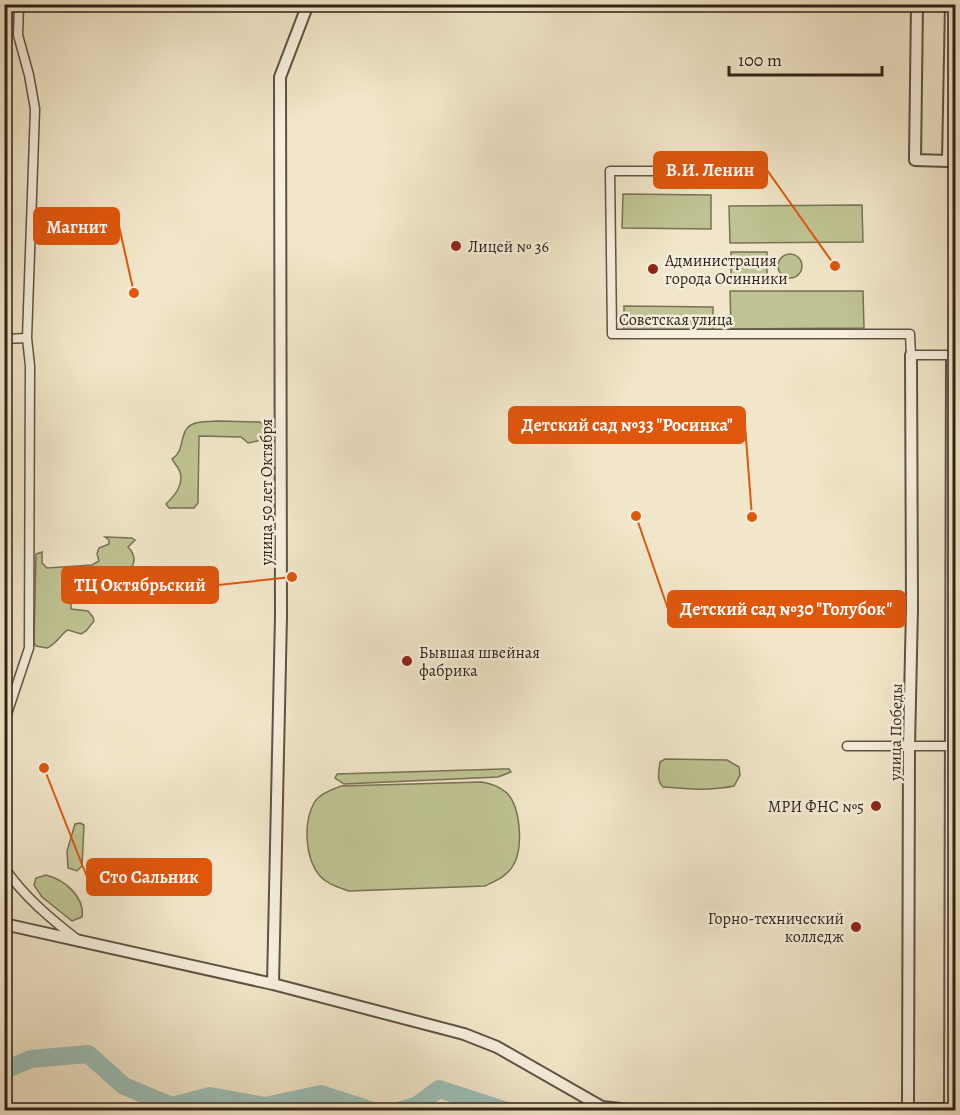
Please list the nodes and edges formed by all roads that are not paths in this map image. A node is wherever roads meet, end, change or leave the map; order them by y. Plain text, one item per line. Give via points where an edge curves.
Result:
1 (19, 4) edge
2 (308, 4) edge
3 (917, 4) edge
4 (951, 4) edge
5 (718, 171) dead end
6 (27, 338) junction
7 (4, 339) edge
8 (911, 355) junction
9 (954, 355) edge
10 (4, 731) edge
11 (847, 746) dead end
12 (909, 746) junction
13 (953, 746) edge
14 (4, 867) edge
15 (4, 924) edge
16 (81, 942) junction
17 (273, 984) junction
18 (908, 1109) edge
19 (952, 1109) edge
20 (629, 1110) edge
21 (648, 1110) edge

1 - 6 street via 18,34 35,109
2 - 17 street, улица 50 лет Октября via 280,77 281,616
3 - 4 street via 915,160 948,161
5 - 8 street, Советская улица via 609,171 612,334 910,334
6 - 7 street
6 - 10 street via 29,648
8 - 9 street
8 - 12 street, улица Победы
9 - 13 street
11 - 12 street
12 - 13 street
12 - 18 street, улица Победы
13 - 19 street
14 - 16 street via 52,920
15 - 16 street
16 - 17 street
17 - 20 street via 464,1034 497,1047 602,1107
18 - 19 street
18 - 21 street

